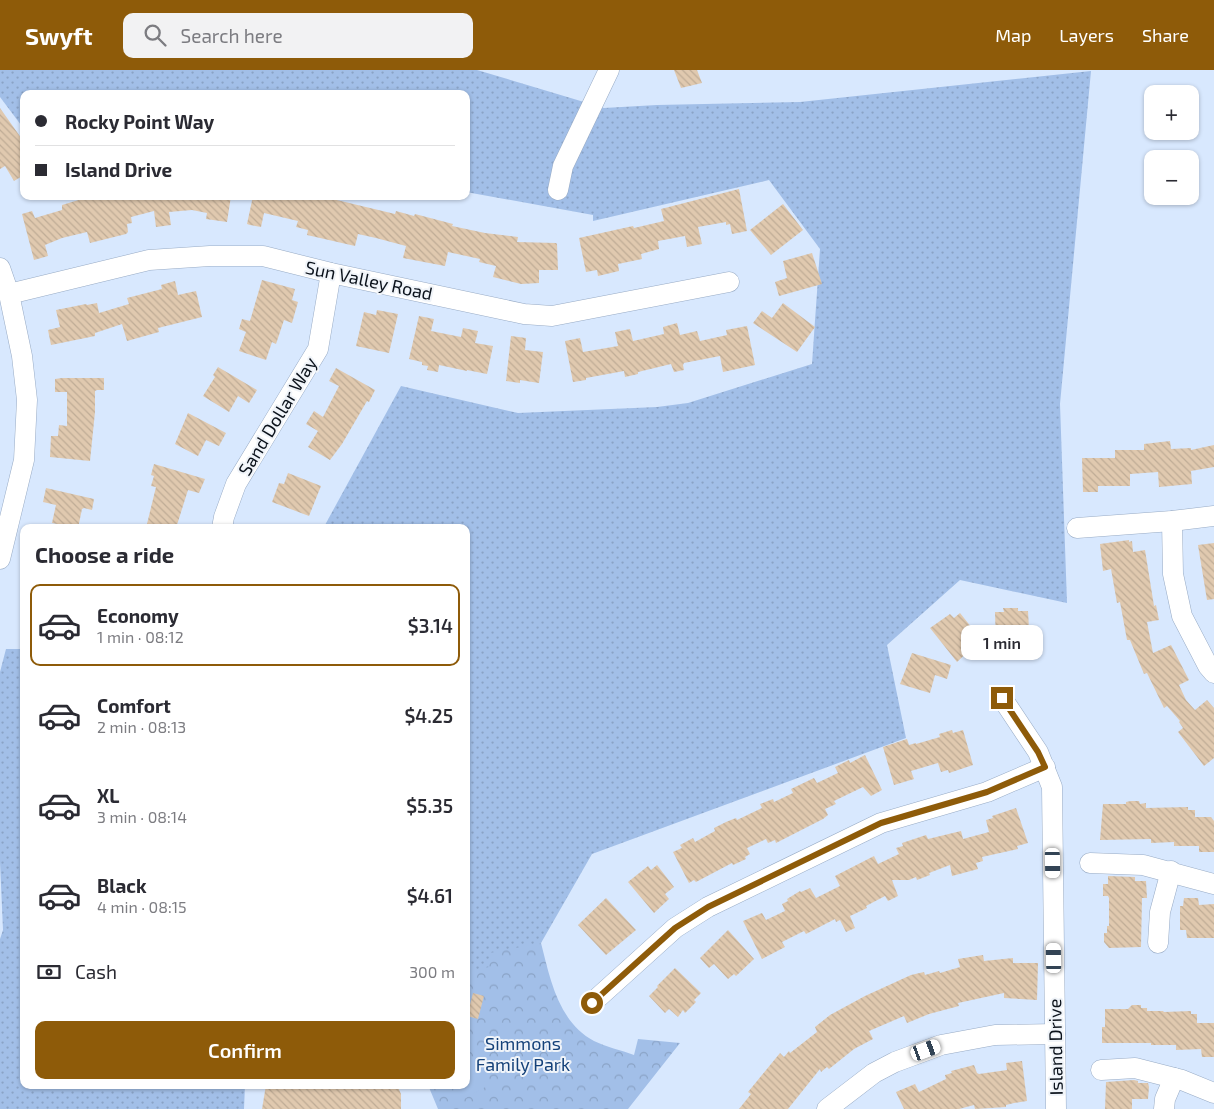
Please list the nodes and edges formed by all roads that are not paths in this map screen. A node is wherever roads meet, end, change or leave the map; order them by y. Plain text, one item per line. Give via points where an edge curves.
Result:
1 (609, 70) edge
2 (558, 190) dead end
3 (0, 268) edge
4 (331, 273) junction
5 (729, 282) dead end
6 (9, 294) junction
7 (1214, 516) edge
8 (1172, 521) junction
9 (223, 524) edge
10 (1076, 528) dead end
11 (0, 559) edge
12 (1214, 673) edge
13 (1002, 698) dead end
14 (1045, 767) junction
15 (1090, 863) dead end
16 (1171, 872) junction
17 (1214, 884) edge
18 (1158, 943) dead end
19 (592, 1003) dead end
20 (1055, 1034) junction
21 (1101, 1070) dead end
22 (1174, 1078) junction
23 (1214, 1094) edge
24 (827, 1109) edge
25 (1056, 1109) edge
26 (1164, 1109) edge

1 - 2 street via 563,166
3 - 6 street
4 - 5 street, Sun Valley Road via 524,314 552,316
4 - 6 street, Sun Valley Road via 263,256 149,260
4 - 9 street, Sand Dollar Way via 318,349 236,484
6 - 11 street via 27,400 24,460
7 - 8 street
8 - 10 street
8 - 12 street via 1173,574 1182,616
13 - 14 street, Island Drive
14 - 19 street via 987,792 881,823 708,907 675,928
14 - 20 street, Island Drive via 1052,787
15 - 16 street via 1143,864
16 - 17 street
16 - 18 street via 1160,912
20 - 24 street via 995,1035 941,1045 874,1073
20 - 25 street, Island Drive
21 - 22 street via 1135,1068
22 - 23 street
22 - 26 street

